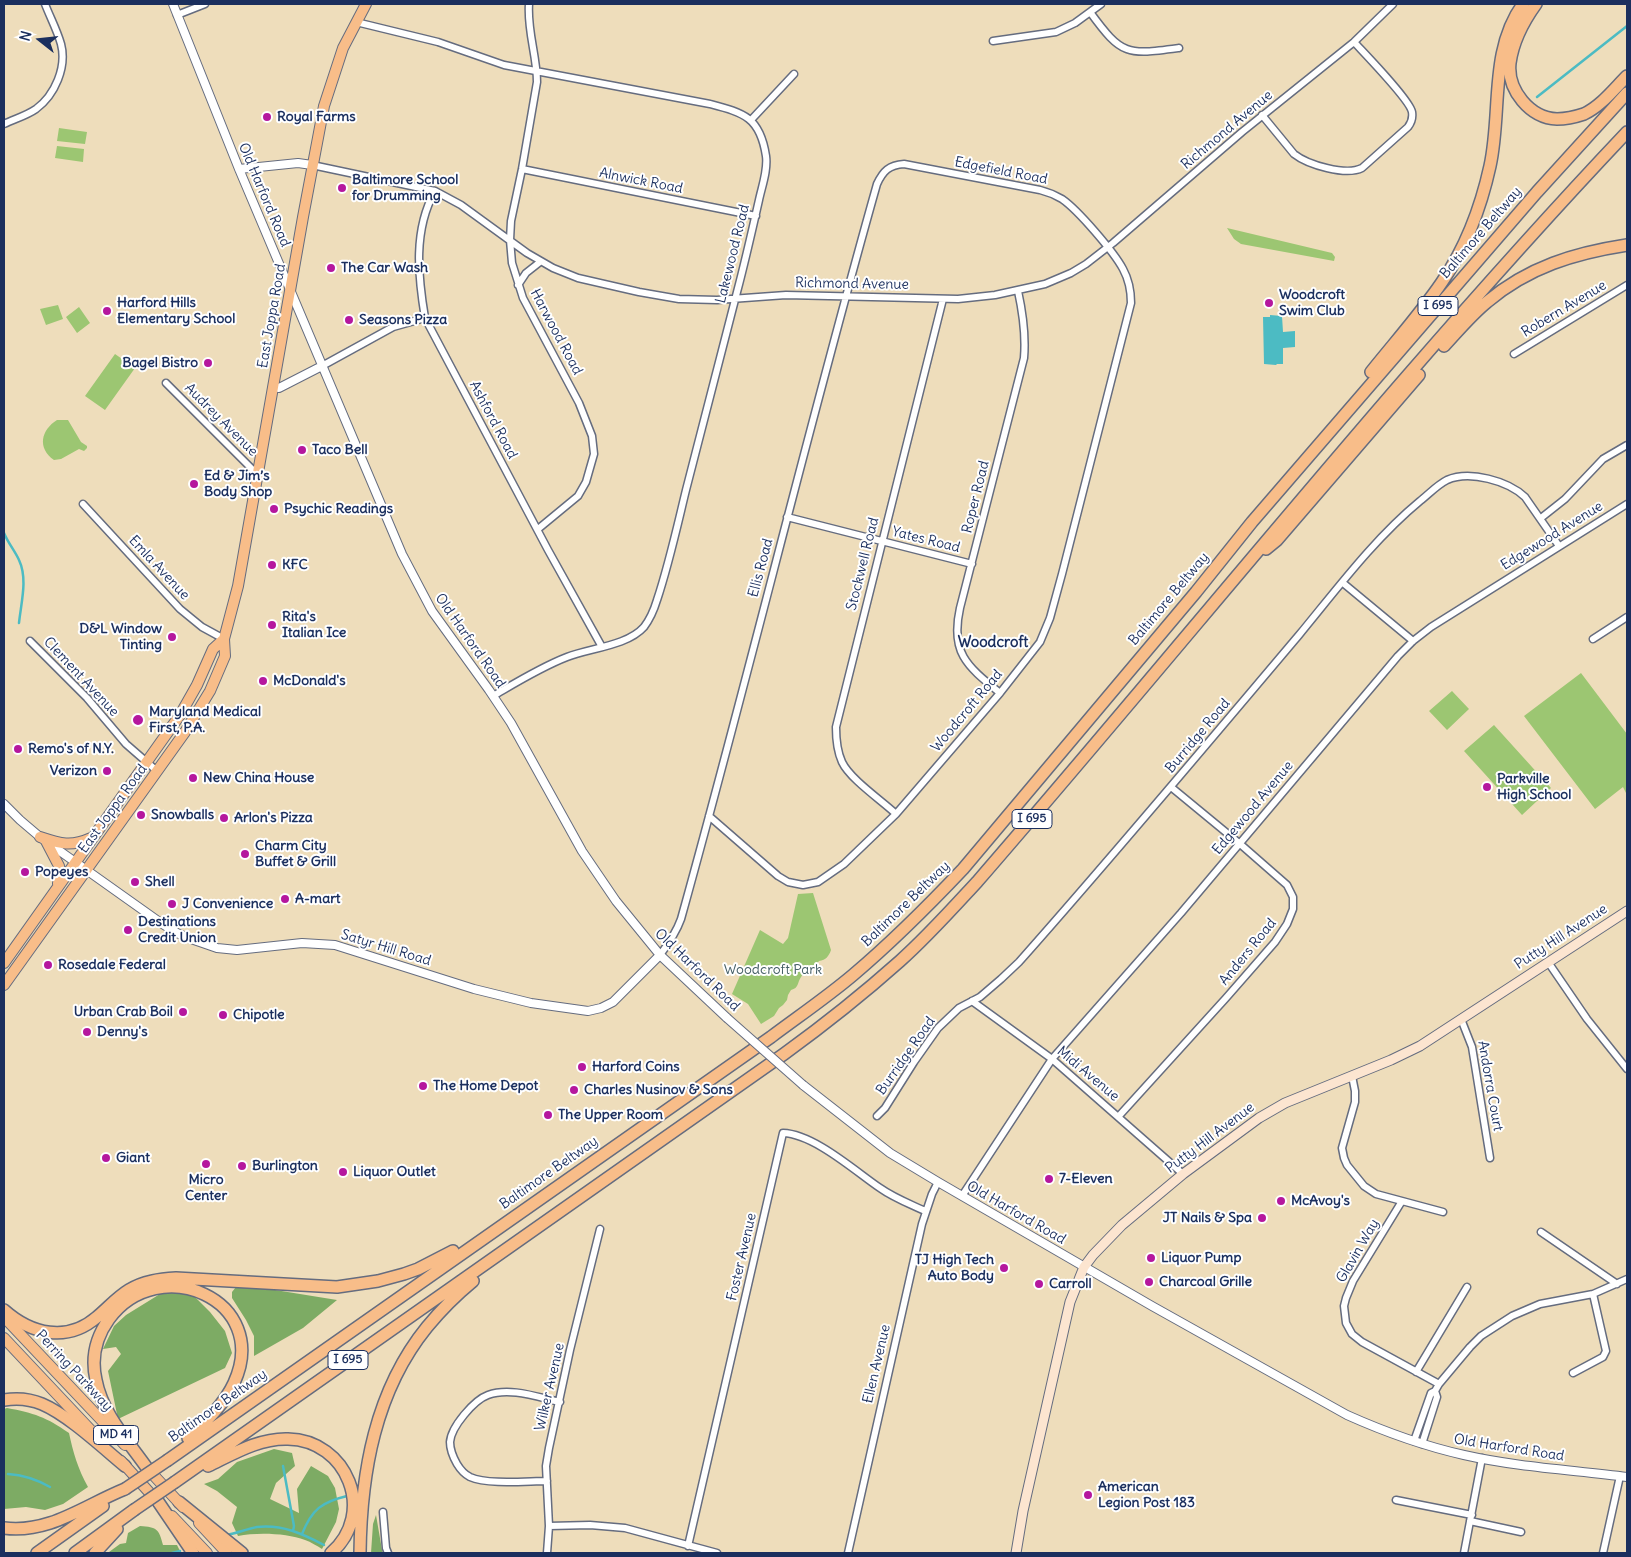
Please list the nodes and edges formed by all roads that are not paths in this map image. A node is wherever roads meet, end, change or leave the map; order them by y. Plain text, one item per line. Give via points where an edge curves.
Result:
1 (45, 4) edge
2 (173, 4) edge
3 (205, 4) edge
4 (366, 4) edge
5 (529, 4) edge
6 (1101, 4) edge
7 (1393, 4) edge
8 (1523, 4) edge
9 (1536, 4) edge
10 (1090, 12) junction
11 (177, 15) junction
12 (356, 22) junction
13 (993, 41) dead end
14 (1354, 42) junction
15 (1179, 48) dead end
16 (537, 71) junction
17 (794, 74) dead end
18 (1627, 76) edge
19 (1627, 93) edge
20 (1262, 115) junction
21 (751, 120) junction
22 (4, 124) edge
23 (1627, 132) edge
24 (312, 165) junction
25 (239, 169) junction
26 (522, 169) junction
27 (877, 184) joint
28 (434, 191) junction
29 (756, 216) junction
30 (510, 240) junction
31 (1627, 245) edge
32 (1107, 248) junction
33 (540, 262) junction
34 (518, 285) junction
35 (1627, 285) edge
36 (290, 290) junction
37 (1018, 291) junction
38 (845, 296) junction
39 (735, 299) junction
40 (943, 299) junction
41 (425, 318) junction
42 (1514, 354) dead end
43 (322, 366) junction
44 (166, 383) dead end
45 (273, 387) junction
46 (1627, 444) edge
47 (258, 475) junction
48 (83, 504) dead end
49 (1627, 504) edge
50 (787, 517) junction
51 (1540, 518) junction
52 (1252, 522) junction
53 (538, 529) junction
54 (882, 542) junction
55 (1559, 546) junction
56 (1252, 557) junction
57 (972, 564) junction
58 (1343, 583) junction
59 (1627, 617) edge
60 (224, 639) junction
61 (1593, 639) dead end
62 (30, 641) dead end
63 (1413, 641) junction
64 (602, 647) junction
65 (1000, 693) junction
66 (493, 696) junction
67 (147, 762) junction
68 (157, 772) junction
69 (1171, 788) junction
70 (4, 804) edge
71 (896, 814) junction
72 (709, 816) junction
73 (92, 838) junction
74 (43, 839) junction
75 (1239, 843) junction
76 (75, 862) junction
77 (86, 870) junction
78 (57, 887) junction
79 (1627, 911) edge
80 (660, 955) junction
81 (1548, 962) junction
82 (4, 963) edge
83 (4, 985) edge
84 (972, 1001) junction
85 (1461, 1019) junction
86 (1052, 1059) junction
87 (1627, 1070) edge
88 (1352, 1076) junction
89 (877, 1116) dead end
90 (1118, 1117) junction
91 (1490, 1158) dead end
92 (1183, 1174) junction
93 (938, 1182) junction
94 (962, 1196) junction
95 (1402, 1201) junction
96 (925, 1211) junction
97 (1443, 1212) dead end
98 (600, 1229) dead end
99 (492, 1231) junction
100 (1542, 1232) dead end
101 (514, 1244) junction
102 (1084, 1267) junction
103 (1627, 1279) edge
104 (1617, 1284) junction
105 (1467, 1288) dead end
106 (1593, 1294) junction
107 (4, 1310) edge
108 (4, 1317) edge
109 (4, 1338) edge
110 (1416, 1372) junction
111 (1573, 1373) dead end
112 (1439, 1384) junction
113 (1436, 1391) junction
114 (4, 1400) edge
115 (560, 1402) junction
116 (1414, 1441) junction
117 (1422, 1444) junction
118 (1482, 1458) junction
119 (168, 1460) junction
120 (125, 1466) junction
121 (147, 1468) junction
122 (1624, 1476) edge
123 (181, 1478) junction
124 (547, 1481) junction
125 (120, 1492) junction
126 (157, 1500) junction
127 (1396, 1500) dead end
128 (179, 1502) junction
129 (134, 1510) junction
130 (383, 1512) dead end
131 (1471, 1518) junction
132 (549, 1526) junction
133 (4, 1528) edge
134 (1521, 1532) dead end
135 (688, 1546) junction
136 (37, 1553) edge
137 (75, 1553) edge
138 (94, 1553) edge
139 (194, 1553) edge
140 (207, 1553) edge
141 (227, 1553) edge
142 (242, 1553) edge
143 (331, 1553) edge
144 (360, 1553) edge
145 (388, 1553) edge
146 (548, 1553) edge
147 (717, 1553) edge
148 (848, 1553) edge
149 (1016, 1553) edge
150 (1464, 1553) edge
151 (1603, 1553) edge

1 - 22 street via 61,45 58,78 36,109
2 - 11 street, Old Harford Road
3 - 11 street
4 - 12 main road, East Joppa Road
5 - 16 street, Harwood Road via 530,35
6 - 10 street
7 - 14 street, Richmond Avenue
8 - 52 highway via 1503,48 1490,165 1477,212 1460,252 1441,284
9 - 18 highway via 1516,40 1510,64 1516,92 1531,109 1551,118 1575,117 1595,107
10 - 13 street via 1056,32
10 - 15 street via 1114,42 1128,50 1148,52
11 - 25 street, Old Harford Road
12 - 16 street via 457,47 494,62
12 - 24 main road, East Joppa Road via 328,89
14 - 20 street, Richmond Avenue
14 - 20 street via 1412,111 1408,127 1362,168 1344,171 1300,159
16 - 21 street via 710,104 743,114
16 - 26 street, Harwood Road
17 - 21 street
19 - 52 highway, Baltimore Beltway / I 695 via 1537,192
20 - 32 street, Richmond Avenue
21 - 29 street, Lakewood Road via 762,138 766,161
23 - 56 highway, I 695 via 1556,206
24 - 25 street, Richmond Avenue via 298,163
24 - 28 street, Richmond Avenue
24 - 36 main road, East Joppa Road
25 - 36 street, Old Harford Road
26 - 29 street, Alnwick Road
26 - 30 street, Harwood Road
27 - 32 street, Edgefield Road via 888,168 904,164 1040,190 1068,203
27 - 38 street, Ellis Road
28 - 30 street, Richmond Avenue via 461,205
28 - 41 street, Ashford Road via 420,242
29 - 39 street, Lakewood Road
30 - 33 street, Richmond Avenue
30 - 34 street, Harwood Road
31 - 56 highway via 1581,253 1552,263 1512,284 1487,302 1414,380 1277,540
32 - 37 street, Richmond Avenue via 1072,273
32 - 65 street, Woodcroft Road via 1123,268 1130,285 1131,303 1050,618 1040,642
33 - 34 street
33 - 39 street, Richmond Avenue via 578,278 653,295 700,300
34 - 53 street, Harwood Road via 579,403 592,436 594,454 578,496
35 - 42 street, Robern Avenue
36 - 43 street, Old Harford Road
36 - 45 main road, East Joppa Road
37 - 40 street, Richmond Avenue
37 - 57 street, Roper Road via 1025,325 1024,358
38 - 39 street, Richmond Avenue via 786,295
38 - 40 street, Richmond Avenue
38 - 50 street, Ellis Road
39 - 64 street, Lakewood Road via 653,612 635,635
40 - 54 street, Stockwell Road
41 - 43 street via 393,327
41 - 53 street, Ashford Road
43 - 45 street via 279,388
43 - 66 street, Old Harford Road via 402,554 437,618
44 - 47 street, Audrey Avenue
45 - 47 main road, East Joppa Road
46 - 51 street via 1603,459 1565,499
47 - 60 main road, East Joppa Road via 238,586
48 - 60 street, Emla Avenue via 180,609
49 - 55 street, Edgewood Avenue
50 - 54 street, Yates Road
50 - 72 street, Ellis Road
51 - 55 street, Burridge Road
51 - 58 street, Burridge Road via 1525,497 1511,486 1474,477 1451,479 1440,484 1394,524
52 - 99 highway, Baltimore Beltway / I 695 via 982,847 888,945 771,1037
53 - 64 street, Ashford Road
54 - 57 street, Yates Road
54 - 71 street, Stockwell Road via 839,712 836,741 843,764 850,774
55 - 63 street, Edgewood Avenue
56 - 101 highway, I 695 via 977,882 901,960 832,1019
57 - 65 street, Roper Road via 956,633 969,666
58 - 63 street
58 - 69 street, Burridge Road
59 - 61 street
60 - 67 main road, East Joppa Road via 213,649 190,699
60 - 68 main road, East Joppa Road via 225,656 210,691
62 - 67 street, Clement Avenue via 87,698 126,744
63 - 75 street, Edgewood Avenue
64 - 66 street, Lakewood Road via 548,665
65 - 71 street, Woodcroft Road
66 - 80 street, Old Harford Road via 582,851 616,901
67 - 68 street, Clement Avenue
67 - 73 main road, East Joppa Road
68 - 77 main road, East Joppa Road
69 - 75 street, Anders Road
69 - 84 street, Burridge Road via 1019,962
70 - 74 street, Satyr Hill Road
71 - 72 street, Woodcroft Road via 844,864 818,882 807,885 794,884 778,876
72 - 80 street, Ellis Road via 677,930
73 - 74 main road via 77,844
73 - 76 main road, East Joppa Road
74 - 76 street, Satyr Hill Road
74 - 78 main road via 59,866
75 - 86 street, Edgewood Avenue via 1181,914
75 - 90 street, Anders Road via 1287,885 1293,897 1292,915 1256,964
76 - 77 street, Satyr Hill Road
76 - 78 main road, East Joppa Road
77 - 80 street, Satyr Hill Road via 169,928 217,948 237,950 302,943 334,945 474,989 561,1008 588,1011 602,1008 621,995
77 - 83 main road, East Joppa Road
78 - 82 main road, East Joppa Road
79 - 81 main road, Putty Hill Avenue
80 - 93 street, Old Harford Road, bridge via 803,1085 890,1152
81 - 85 main road, Putty Hill Avenue
81 - 87 street
84 - 86 street, Midi Avenue
84 - 89 street, Burridge Road via 959,1008 938,1028
85 - 88 main road, Putty Hill Avenue via 1406,1053
85 - 91 street, Andorra Court via 1472,1047
86 - 90 street, Midi Avenue
86 - 94 street, Edgewood Avenue
88 - 92 main road, Putty Hill Avenue via 1274,1109
88 - 95 street via 1355,1099 1342,1148 1344,1158 1364,1186 1383,1197
90 - 92 street, Midi Avenue
92 - 102 main road, Putty Hill Avenue via 1115,1232
93 - 94 street, Old Harford Road
93 - 96 street, Ellen Avenue
94 - 102 street, Old Harford Road
95 - 97 street
95 - 110 street, Glavin Way via 1353,1282 1344,1306 1345,1319 1352,1334 1362,1342
96 - 135 street, Foster Avenue via 882,1189 823,1148 796,1134 783,1133
96 - 148 street, Ellen Avenue
98 - 115 street, Wilker Avenue
99 - 107 highway via 418,1269 357,1285 317,1287 176,1278 156,1280 130,1290 86,1325 66,1332 32,1329
99 - 119 highway, Baltimore Beltway / I 695
100 - 104 street
101 - 123 highway, I 695
101 - 144 highway via 439,1313 415,1343 391,1384 370,1453
102 - 116 street, Old Harford Road via 1331,1406
102 - 149 main road, Putty Hill Avenue via 1069,1308
103 - 104 street
104 - 106 street
105 - 110 street
106 - 111 street via 1606,1351 1603,1357
106 - 112 street via 1540,1304 1512,1316 1481,1336
108 - 121 main road, Perring Parkway / MD 41
109 - 120 main road, Perring Parkway / MD 41
110 - 112 street, Glavin Way
112 - 113 street
113 - 116 street via 1431,1393
113 - 117 street
114 - 120 highway via 42,1404 68,1420
115 - 124 street, Wilker Avenue via 546,1466
115 - 124 street via 514,1393 488,1395 468,1412 450,1441 458,1466 473,1478
116 - 117 street, Old Harford Road
117 - 118 street, Old Harford Road
118 - 122 street, Old Harford Road
118 - 131 street
119 - 121 highway via 228,1394 238,1374 242,1354 239,1333 228,1313 213,1299 184,1288 157,1288 132,1299 112,1315 96,1346 94,1369 101,1398
119 - 125 highway, Baltimore Beltway / I 695, bridge
120 - 126 main road, Perring Parkway / MD 41
121 - 128 main road, Perring Parkway / MD 41
122 - 151 street
123 - 129 highway, I 695, bridge
123 - 143 highway via 261,1442 287,1438 318,1446 344,1470 354,1501 347,1532
124 - 132 street, Wilker Avenue
125 - 133 highway via 45,1525
125 - 136 highway, Baltimore Beltway / I 695
126 - 139 highway
126 - 140 main road, Perring Parkway / MD 41
127 - 131 street
128 - 141 main road, Perring Parkway / MD 41
128 - 142 highway
129 - 137 highway, I 695
129 - 138 highway
130 - 145 street
131 - 134 street
131 - 150 street
132 - 135 street via 625,1528
132 - 146 street, Wilker Avenue
135 - 147 street

